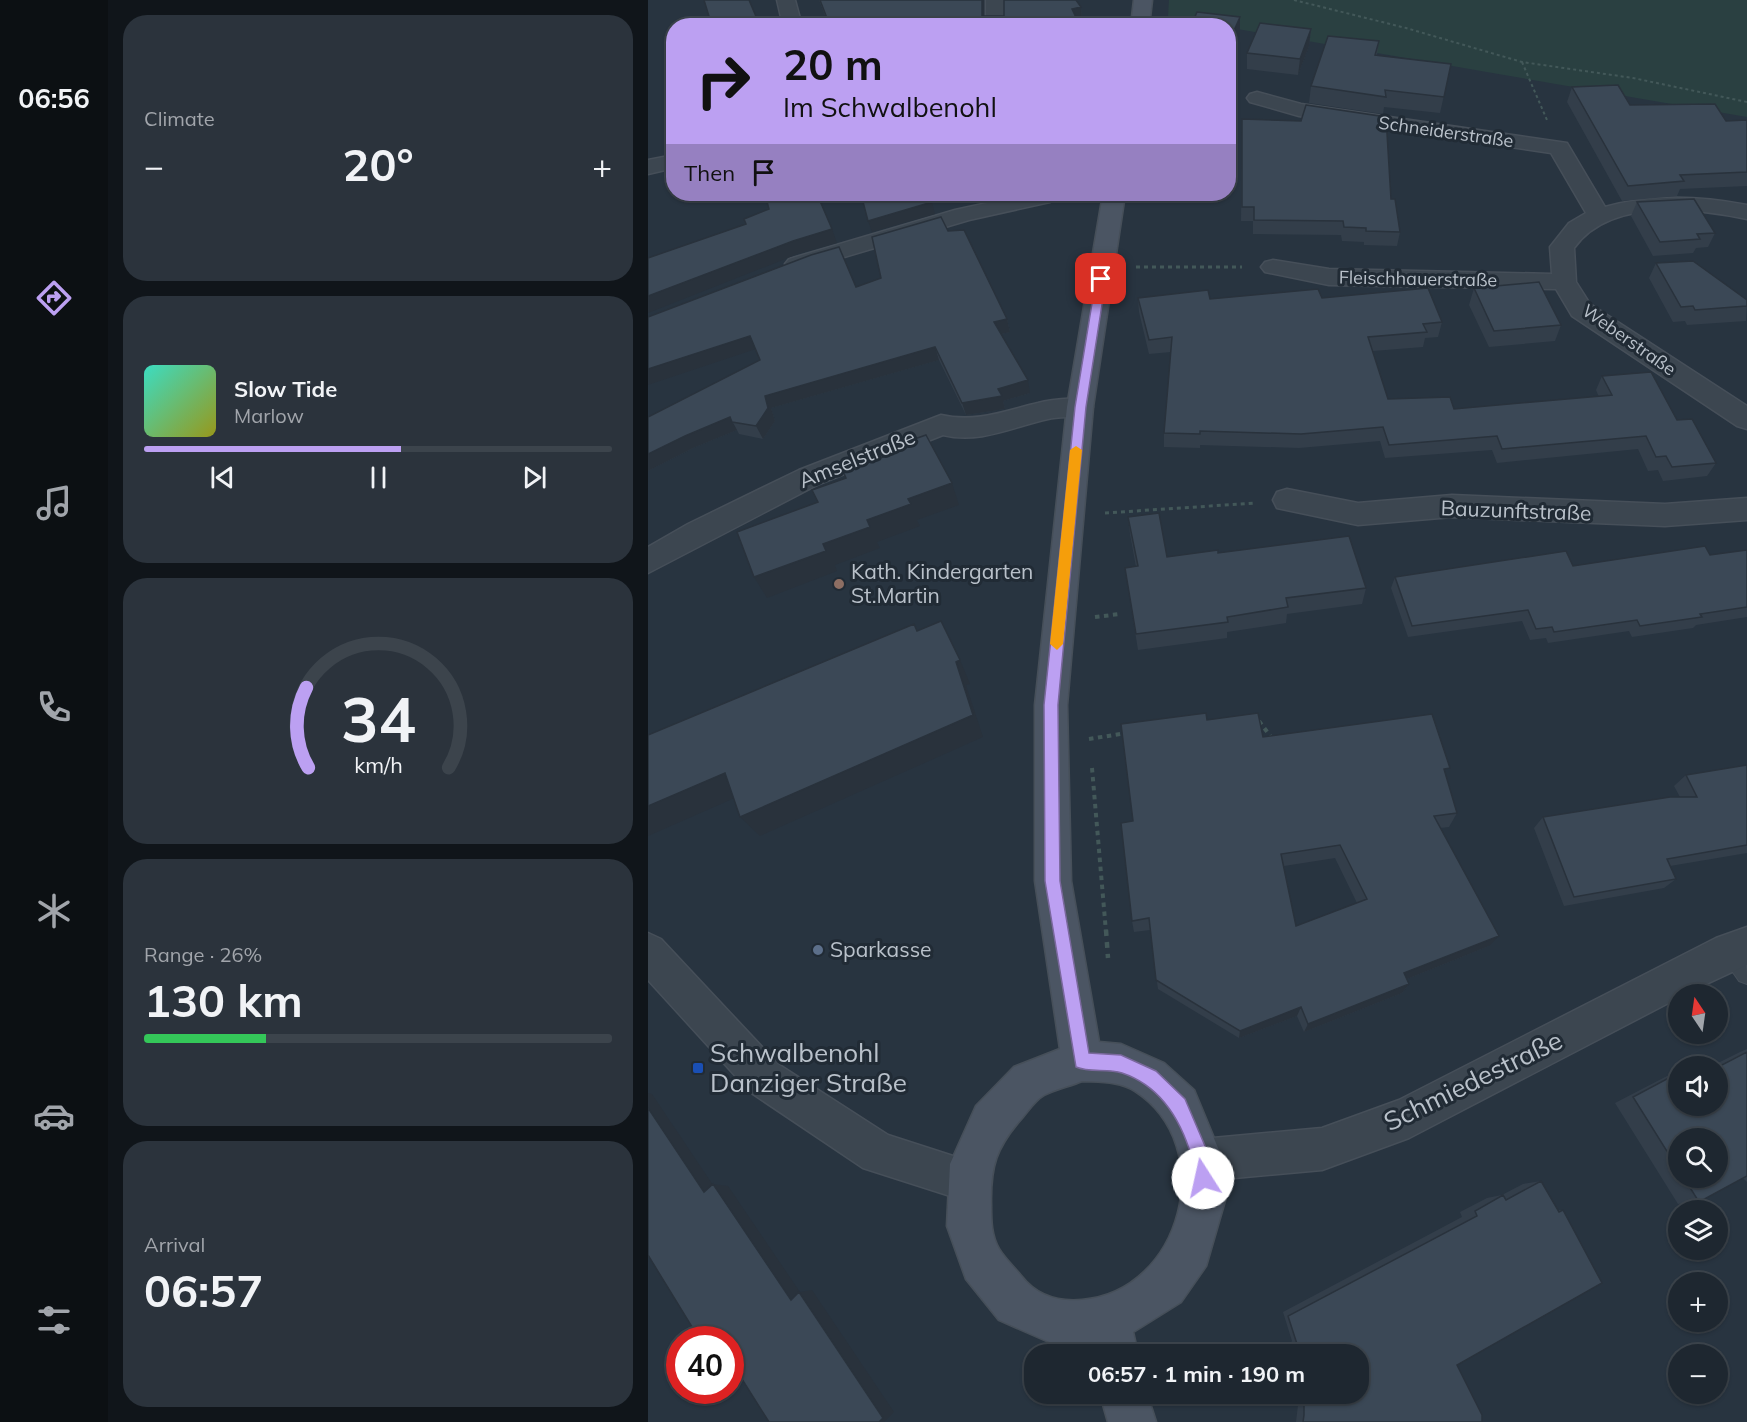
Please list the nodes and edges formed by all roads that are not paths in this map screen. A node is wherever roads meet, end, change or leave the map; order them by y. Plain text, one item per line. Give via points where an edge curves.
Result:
1 (786, 0) edge
2 (995, 0) edge
3 (1143, 0) edge
4 (790, 18) edge
5 (994, 18) edge
6 (1141, 18) edge
7 (1257, 98) dead end
8 (666, 163) edge
9 (648, 167) edge
10 (997, 201) edge
11 (1113, 201) edge
12 (964, 204) edge
13 (1747, 212) edge
14 (1599, 216) junction
15 (1273, 267) road end
16 (776, 273) edge
17 (1564, 282) junction
18 (1080, 407) junction
19 (1747, 419) edge
20 (1287, 500) road end
21 (1747, 509) edge
22 (648, 561) edge
23 (648, 952) edge
24 (1741, 957) edge
25 (1082, 1061) junction
26 (1202, 1160) junction
27 (969, 1181) junction
28 (1111, 1338) edge
29 (1127, 1404) edge
30 (1132, 1422) edge

1 - 4 street
2 - 5 street
3 - 6 street
7 - 14 street, Schneiderstraße via 1299,110 1559,148
8 - 9 street
10 - 12 street
11 - 18 street
12 - 16 street
13 - 14 street, Weberstraße via 1678,205 1636,207
14 - 17 street, Weberstraße via 1580,226 1562,247
15 - 17 street, Fleischhauerstraße via 1329,277
17 - 19 street, Weberstraße via 1581,310
18 - 22 street, Amselstraße via 1052,409 971,430 956,431 941,425 809,477
18 - 25 street via 1051,705 1053,881
20 - 21 street, Bauzunftstraße via 1358,514 1452,506 1665,515
23 - 27 street via 764,1078 878,1153
24 - 26 street, Schmiedestraße via 1408,1117 1322,1149
25 - 26 street via 1121,1064 1150,1077 1179,1105
25 - 27 street via 1028,1081 991,1121 971,1164
26 - 28 street via 1204,1197 1190,1250 1165,1286
27 - 28 street via 969,1226 982,1263 1015,1304 1063,1325
29 - 30 street

